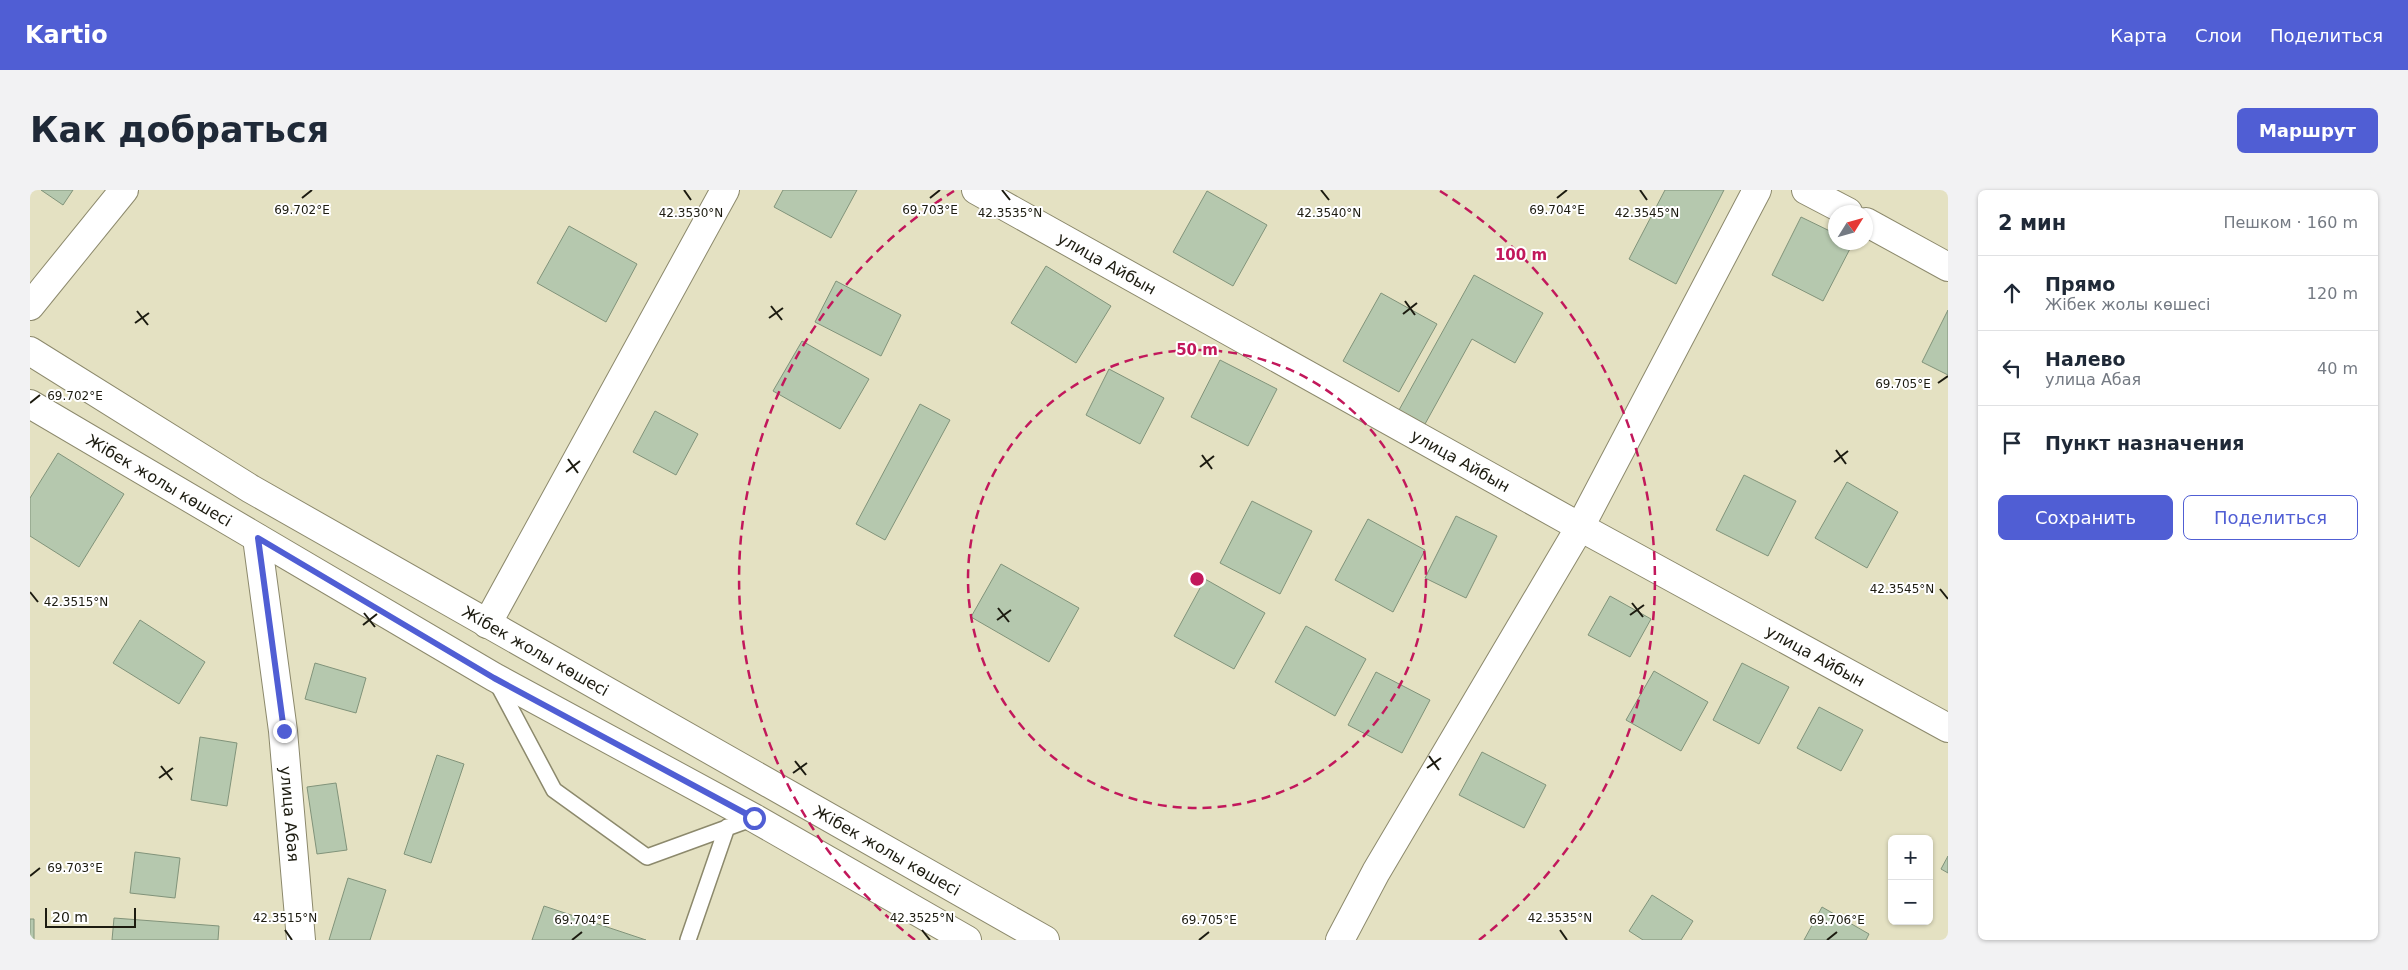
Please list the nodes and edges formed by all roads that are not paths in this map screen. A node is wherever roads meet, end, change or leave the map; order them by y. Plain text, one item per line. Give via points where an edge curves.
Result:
1 (124, 190) edge
2 (725, 190) edge
3 (976, 190) edge
4 (1757, 190) edge
5 (1806, 190) edge
6 (1835, 205) edge
7 (1873, 226) edge
8 (1948, 267) edge
9 (30, 306) edge
10 (30, 351) edge
11 (30, 404) edge
12 (1580, 527) junction
13 (258, 538) junction
14 (487, 624) junction
15 (494, 678) junction
16 (1948, 728) edge
17 (754, 818) junction
18 (727, 827) junction
19 (301, 940) edge
20 (688, 940) edge
21 (966, 940) edge
22 (1045, 940) edge
23 (1340, 940) edge

1 - 9 street
2 - 14 street
3 - 12 street, улица Айбын
4 - 12 street
5 - 6 street
7 - 8 street
10 - 14 street, Жібек жолы көшесі via 251,489
11 - 13 street, Жібек жолы көшесі
12 - 16 street, улица Айбын
12 - 23 street via 1376,872
13 - 15 street, Жібек жолы көшесі
13 - 19 street, улица Абая via 284,731
14 - 22 street, Жібек жолы көшесі
15 - 17 street, Жібек жолы көшесі
15 - 18 lane via 554,790 647,857
17 - 18 lane
17 - 21 street, Жібек жолы көшесі
18 - 20 lane

